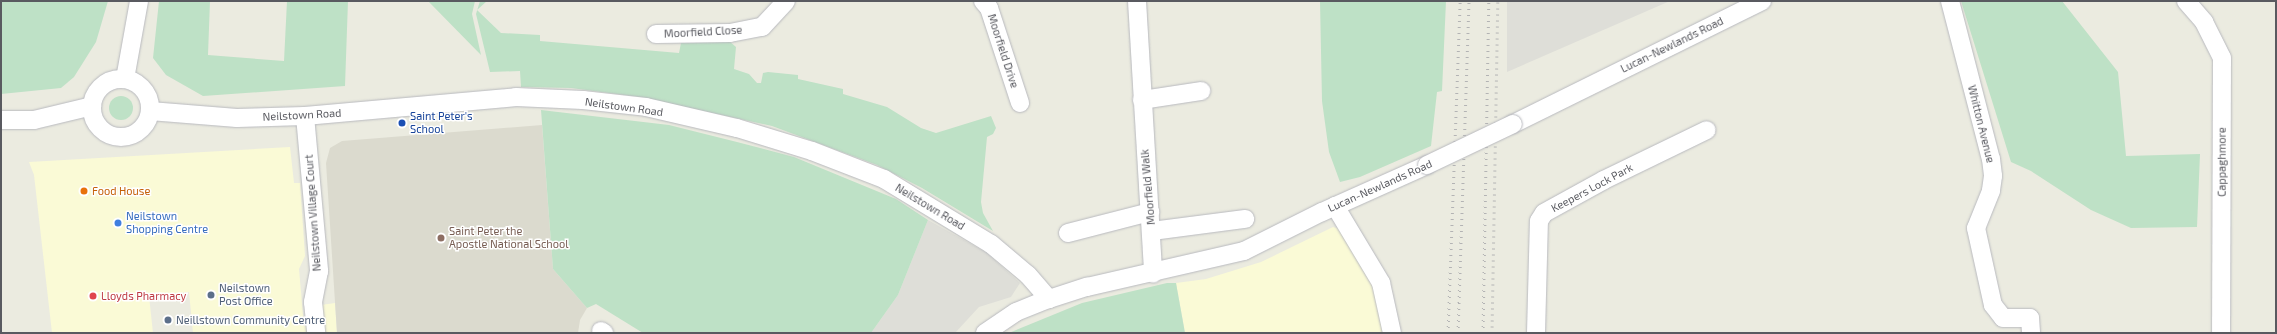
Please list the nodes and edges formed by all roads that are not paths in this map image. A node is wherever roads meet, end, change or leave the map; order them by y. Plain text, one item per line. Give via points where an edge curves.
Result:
1 (139, 1) edge
2 (786, 1) edge
3 (983, 1) edge
4 (1137, 1) edge
5 (1762, 1) edge
6 (1950, 1) edge
7 (2186, 1) edge
8 (656, 34) dead end
9 (125, 79) junction
10 (1200, 91) dead end
11 (1142, 100) junction
12 (1020, 103) dead end
13 (92, 106) junction
14 (150, 111) junction
15 (305, 116) junction
16 (1, 120) edge
17 (1707, 130) dead end
18 (1335, 206) junction
19 (1150, 212) junction
20 (1245, 219) dead end
21 (1152, 231) junction
22 (1068, 233) dead end
23 (1153, 274) junction
24 (1049, 299) junction
25 (316, 333) edge
26 (985, 333) edge
27 (1392, 333) edge
28 (1536, 333) edge
29 (2031, 333) edge
30 (2221, 333) edge

1 - 9 street
2 - 8 street, Moorfield Close via 762,27 730,33
3 - 12 street, Moorfield Drive via 989,8
4 - 11 street, Moorfield Walk
5 - 18 street, Lucan-Newlands Road, bridge via 1513,124
6 - 29 street, Whitton Avenue via 1991,159 1991,190 1976,228 1993,305 2003,318 2030,318
7 - 30 street, Cappaghmore via 2204,22 2222,58
9 - 13 street via 113,80 104,85 95,95
9 - 14 street via 146,93
10 - 11 street
11 - 19 street, Moorfield Walk
13 - 14 street via 98,126 117,137 137,133 147,121
13 - 16 street via 34,120
14 - 15 street, Neilstown Road via 237,118
15 - 24 street, Neilstown Road via 516,97 583,100 646,107 737,128 812,151 884,179 991,244 1028,275
15 - 25 street, Neilstown Village Court via 318,271 313,302
17 - 28 street, Keepers Lock Park via 1604,180 1544,213 1538,221
18 - 23 street, Lucan-Newlands Road via 1244,251
18 - 27 street via 1381,283
19 - 21 street, Moorfield Walk
19 - 22 street
20 - 21 street
21 - 23 street, Moorfield Walk
23 - 24 street, Lucan-Newlands Road via 1087,287
24 - 26 street, Lucan-Newlands Road via 1016,312

